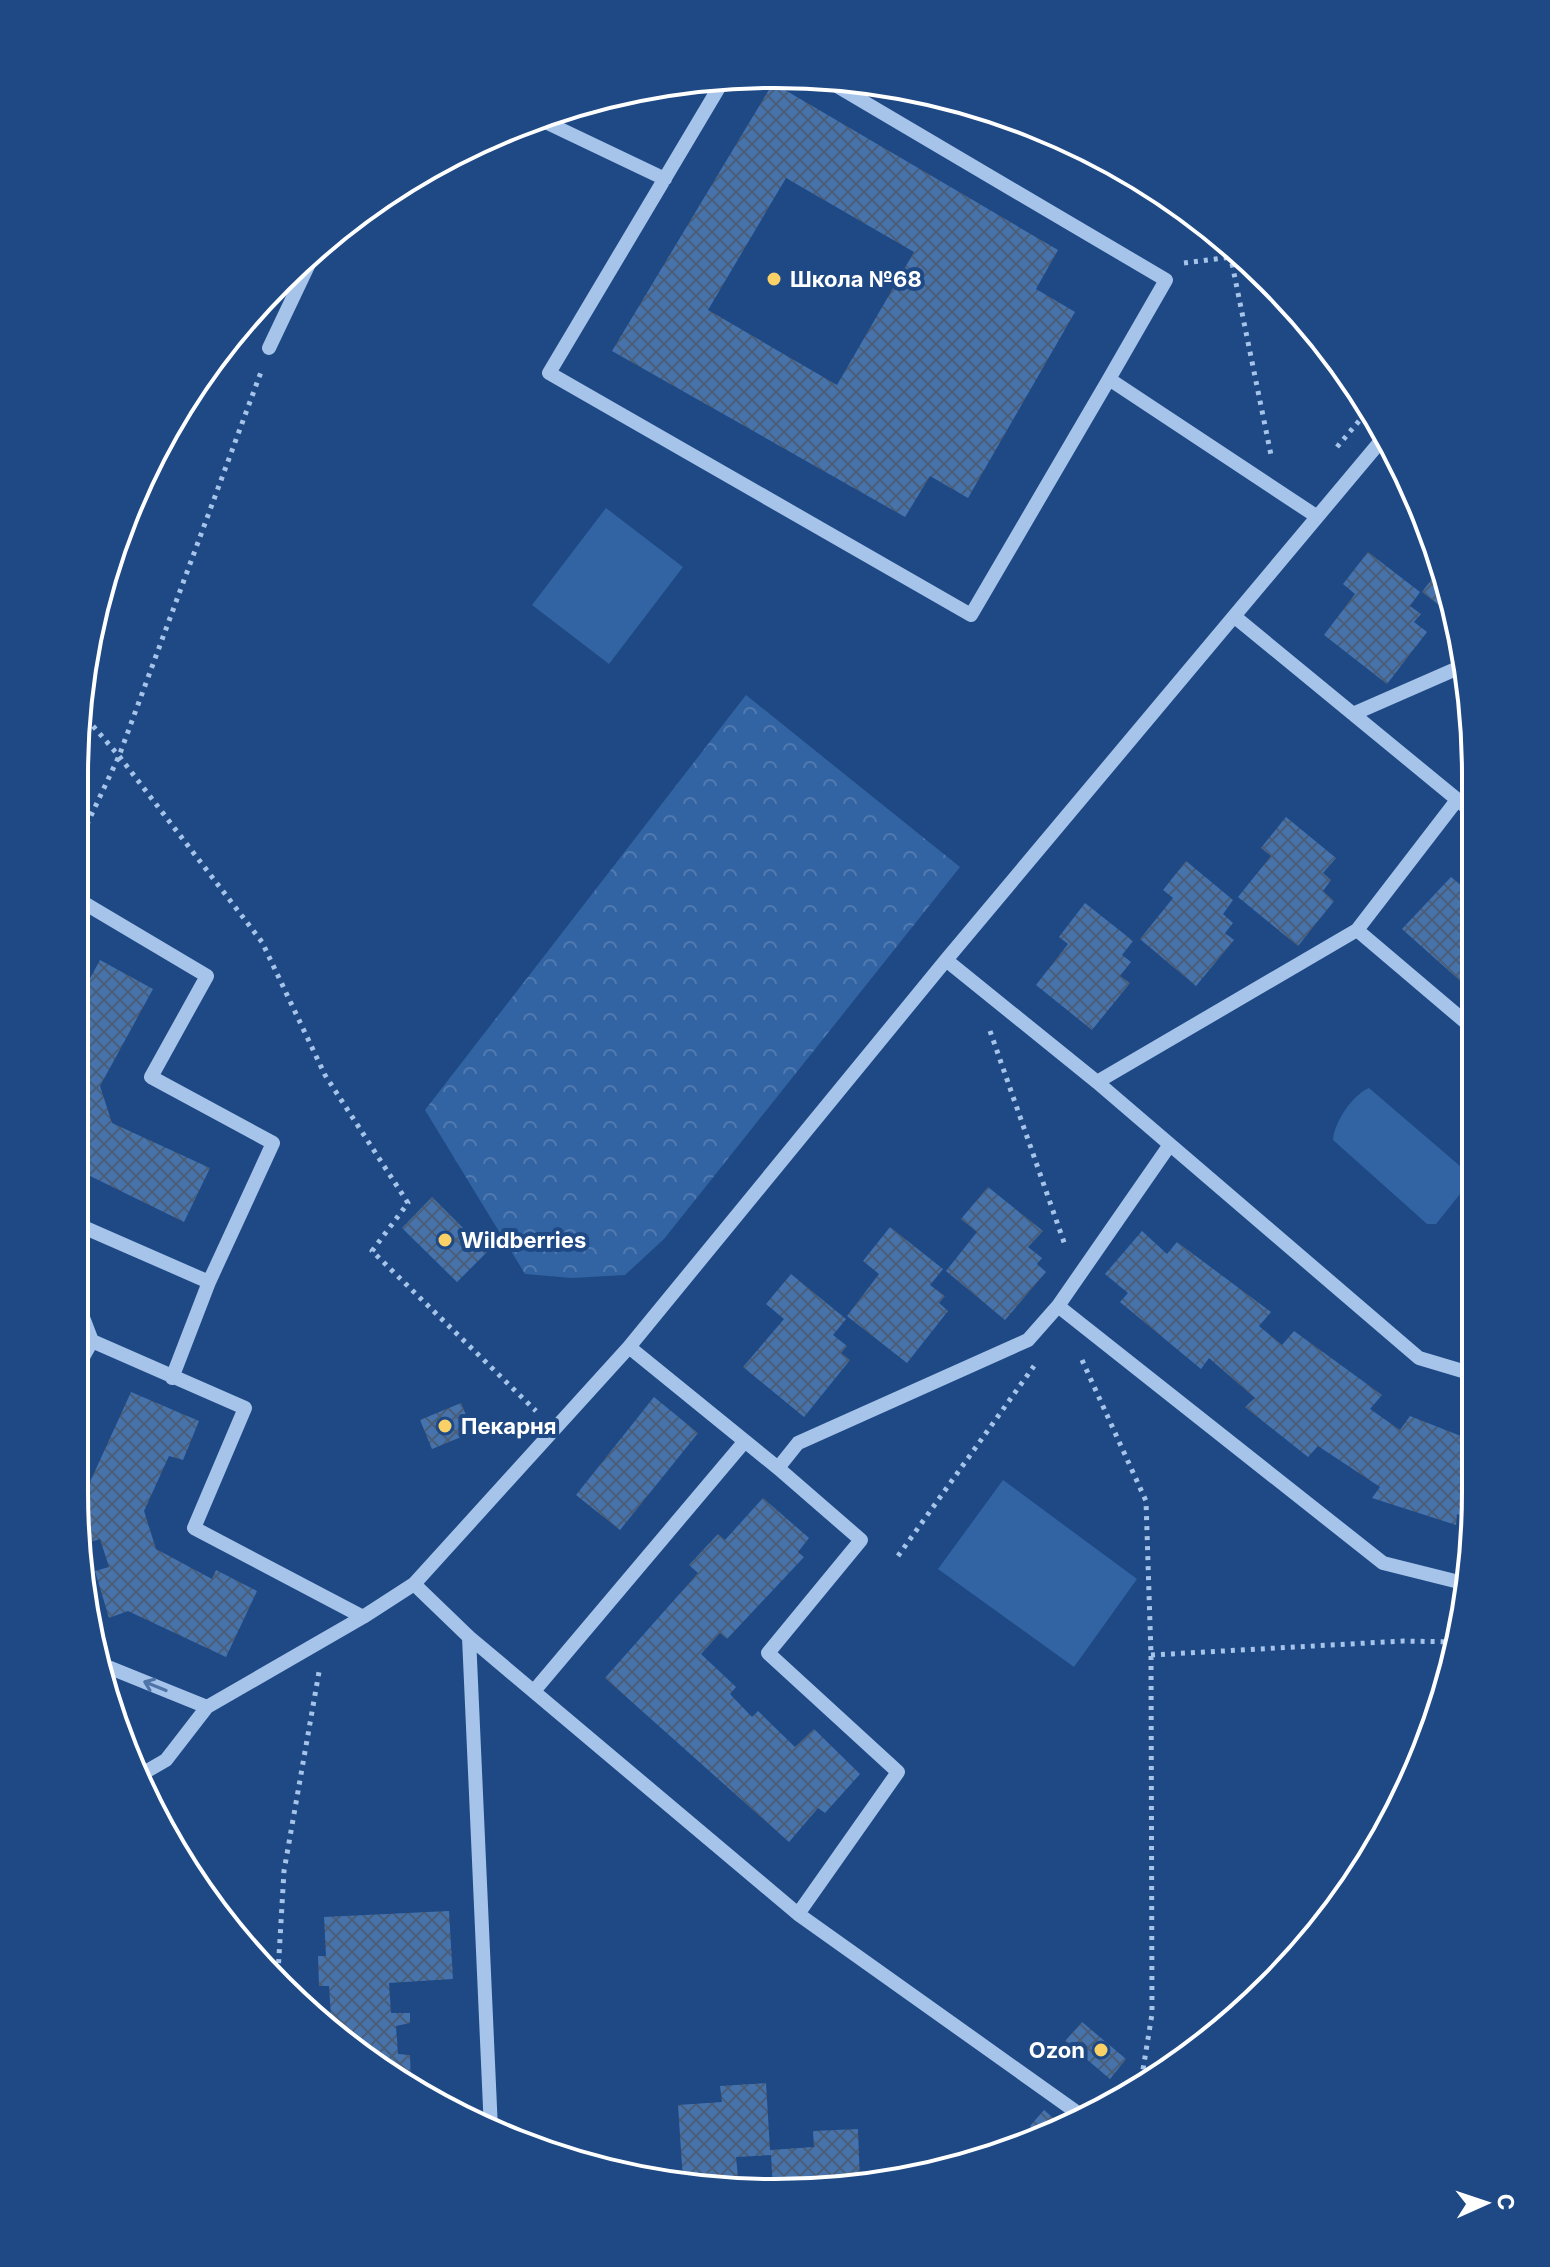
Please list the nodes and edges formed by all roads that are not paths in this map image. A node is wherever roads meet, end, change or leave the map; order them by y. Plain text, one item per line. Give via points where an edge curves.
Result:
1 (717, 90) edge
2 (847, 92) edge
3 (552, 125) edge
4 (665, 179) junction
5 (302, 277) edge
6 (269, 348) road end
7 (1109, 379) junction
8 (1377, 445) edge
9 (1316, 516) junction
10 (1235, 617) junction
11 (1454, 670) edge
12 (1353, 714) junction
13 (1457, 800) junction
14 (1462, 804) edge
15 (88, 905) edge
16 (1357, 930) junction
17 (946, 960) junction
18 (1462, 1019) edge
19 (1097, 1082) junction
20 (1169, 1146) junction
21 (88, 1229) edge
22 (209, 1282) junction
23 (1058, 1306) junction
24 (88, 1331) edge
25 (92, 1341) junction
26 (629, 1347) junction
27 (88, 1348) edge
28 (1462, 1371) edge
29 (172, 1378) junction
30 (745, 1441) junction
31 (778, 1468) junction
32 (1456, 1581) edge
33 (414, 1584) junction
34 (363, 1617) junction
35 (469, 1637) junction
36 (111, 1668) edge
37 (534, 1691) junction
38 (207, 1707) junction
39 (147, 1771) edge
40 (798, 1914) junction
41 (1074, 2110) edge
42 (490, 2117) edge

1 - 4 street
2 - 7 street via 1166,280
3 - 4 street
4 - 7 street via 549,373 971,615
5 - 6 street
7 - 9 street
8 - 9 street
9 - 10 street
10 - 12 street
10 - 17 street
11 - 12 street
12 - 13 street
13 - 14 street
13 - 16 street
15 - 22 street via 207,976 151,1077 273,1143
16 - 18 street
16 - 19 street
17 - 19 street
17 - 26 street
19 - 20 street
20 - 23 street
20 - 28 street via 1419,1358
21 - 22 street
22 - 29 street
23 - 31 street via 1028,1340 798,1443
23 - 32 street via 1383,1563
24 - 25 street
25 - 27 street
25 - 29 street
26 - 30 street
26 - 33 street
29 - 34 street via 245,1408 194,1528
30 - 31 street
30 - 37 street
31 - 40 street via 861,1540 768,1653 898,1772
33 - 34 street
33 - 35 street
34 - 38 street
35 - 37 street
35 - 42 street
38 -> 36 street
37 - 40 street
38 - 39 street via 166,1760
40 - 41 street

